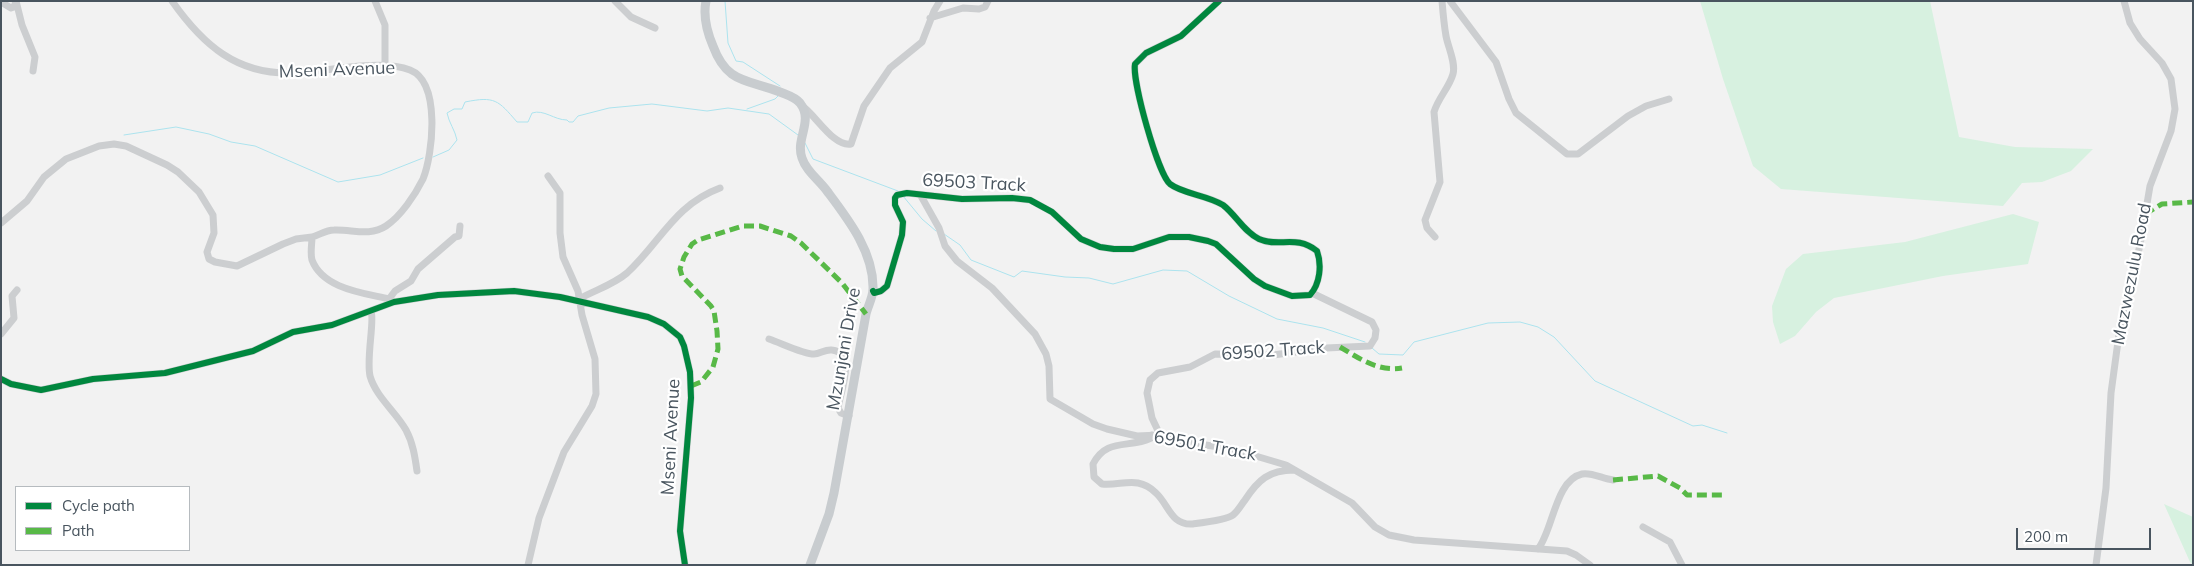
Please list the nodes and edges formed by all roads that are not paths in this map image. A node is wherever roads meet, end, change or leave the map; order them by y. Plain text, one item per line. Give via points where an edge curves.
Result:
1 (16, 1) edge
2 (172, 1) edge
3 (375, 1) edge
4 (615, 1) edge
5 (706, 1) edge
6 (940, 1) edge
7 (988, 1) edge
8 (1219, 1) edge
9 (1442, 1) edge
10 (1450, 1) edge
11 (2124, 1) edge
12 (1, 2) edge
13 (930, 18) junction
14 (655, 28) dead end
15 (385, 66) junction
16 (33, 71) dead end
17 (1668, 99) dead end
18 (801, 105) junction
19 (548, 176) dead end
20 (720, 188) dead end
21 (921, 196) junction
22 (1, 223) edge
23 (460, 226) dead end
24 (1435, 236) dead end
25 (312, 237) junction
26 (17, 290) dead end
27 (873, 291) junction
28 (1312, 292) junction
29 (392, 301) junction
30 (580, 301) junction
31 (371, 311) junction
32 (1, 334) edge
33 (769, 339) dead end
34 (1, 379) edge
35 (849, 416) junction
36 (1156, 435) junction
37 (1297, 470) junction
38 (417, 471) dead end
39 (1612, 480) dead end
40 (1642, 527) dead end
41 (1538, 549) junction
42 (528, 565) edge
43 (685, 565) edge
44 (810, 565) edge
45 (1590, 565) edge
46 (1682, 565) edge
47 (2096, 565) edge

1 - 12 street via 11,8
1 - 16 street via 35,56
2 - 15 street, Mseni Avenue via 205,41 230,59 250,68 293,73
3 - 15 street via 384,25
4 - 14 street via 631,17
5 - 18 main road via 705,19 721,65 733,76 782,92
6 - 13 street
7 - 13 street via 979,10 963,8
8 - 28 street via 1191,28 1141,57 1135,64 1134,74 1157,158 1171,185 1222,205 1257,238 1300,242 1317,251 1320,267
9 - 24 street via 1453,67 1448,86 1434,112 1440,182 1425,220 1427,228
10 - 17 street via 1496,62 1516,113 1567,154 1578,154 1628,116
11 - 47 street, Mazwezulu Road via 2130,23 2171,79 2175,110 2171,131 2150,186 2118,341
13 - 18 street via 922,42 890,68 864,106 851,144 840,144
15 - 25 street, Mseni Avenue via 410,70 420,76 427,88 432,113 423,179 396,218 380,229 363,232 334,230
18 - 27 main road, Mzunjani Drive via 806,119 801,143 802,159 835,202 865,250
19 - 30 street via 560,193 563,257
20 - 30 street via 707,192 682,210 625,274
21 - 27 street, 69503 Track via 907,193 896,196 902,235 887,286 878,293
21 - 28 street, 69503 Track via 1030,200 1052,212 1082,239 1100,247 1133,249 1178,236 1208,240 1270,289 1292,296 1307,296
21 - 36 street, 69501 Track via 936,221 945,246 957,261 992,288 1035,334 1050,366 1050,399 1107,429 1138,436
22 - 25 street via 23,206 44,177 66,158 114,144 126,146 167,165 198,192 213,215 214,233 207,252 215,262 237,266 283,244
23 - 29 street via 459,236 418,269 411,281 395,291
25 - 29 street, Mseni Avenue via 312,257 322,274 341,287
26 - 32 street via 12,296 14,318
27 - 35 main road, Mzunjani Drive via 866,314
28 - 36 street, 69502 Track via 1375,326 1375,338 1370,346 1273,355 1215,354 1190,366 1153,376 1148,385 1148,399
29 - 30 street, Mseni Avenue via 457,293 514,291
29 - 31 street
30 - 42 street via 595,358 595,399 564,452 539,518
30 - 43 street, Mseni Avenue via 657,320 680,337 684,346 691,386 680,531
31 - 34 street via 293,332 253,352 165,373 92,379 41,390
31 - 38 street via 374,316 369,339 370,376 391,412 405,428
33 - 35 street via 812,354 835,350 843,355 846,365 838,408
35 - 44 main road, Mzunjani Drive via 830,507
36 - 37 street, 69501 Track via 1265,457
36 - 37 street via 1104,450 1093,464 1094,477 1102,484 1130,482 1151,489 1173,517 1184,524 1232,516 1256,485 1272,472
37 - 41 street, 69501 Track via 1352,503 1375,527 1389,535 1436,542
39 - 41 street via 1582,474 1572,480 1561,496
40 - 46 street via 1670,542
41 - 45 street, 69501 Track via 1572,553

